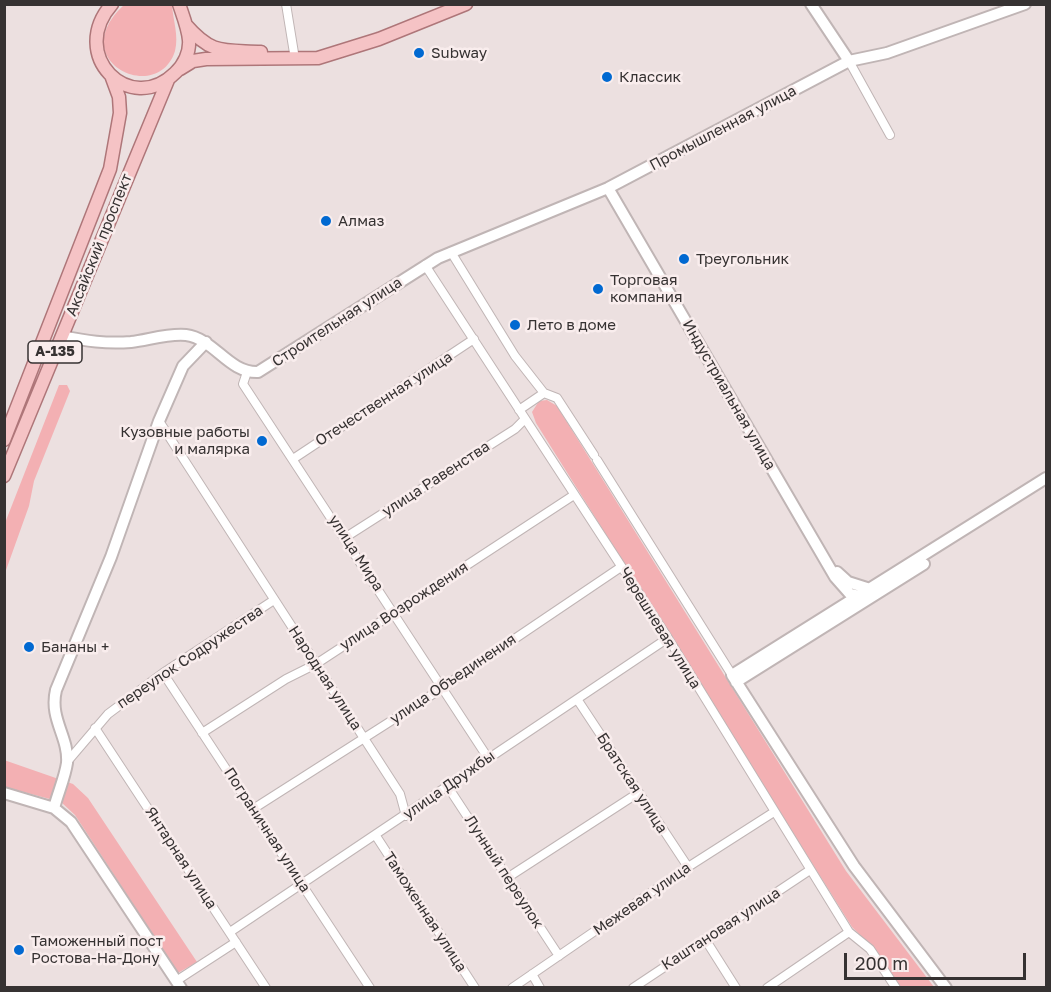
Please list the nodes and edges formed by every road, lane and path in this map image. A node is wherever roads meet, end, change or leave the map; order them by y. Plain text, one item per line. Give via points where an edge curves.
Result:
1 (112, 4) edge
2 (179, 4) edge
3 (286, 4) edge
4 (466, 4) edge
5 (811, 4) edge
6 (1025, 4) edge
7 (186, 24) junction
8 (343, 52) junction
9 (294, 53) junction
10 (849, 62) junction
11 (180, 69) junction
12 (112, 78) junction
13 (168, 80) junction
14 (890, 135) dead end
15 (608, 188) junction
16 (451, 252) junction
17 (425, 265) junction
18 (62, 336) junction
19 (474, 339) junction
20 (206, 342) junction
21 (247, 372) junction
22 (544, 393) junction
23 (519, 410) junction
24 (525, 419) junction
25 (159, 421) junction
26 (4, 440) edge
27 (293, 459) junction
28 (4, 476) edge
29 (1047, 478) edge
30 (1047, 487) edge
31 (574, 495) junction
32 (1005, 509) junction
33 (346, 537) junction
34 (816, 546) junction
35 (621, 567) junction
36 (870, 594) junction
37 (856, 597) junction
38 (274, 600) junction
39 (395, 613) junction
40 (668, 638) junction
41 (316, 664) junction
42 (163, 673) junction
43 (734, 678) junction
44 (442, 686) junction
45 (577, 699) junction
46 (95, 728) junction
47 (202, 733) junction
48 (364, 738) junction
49 (488, 758) junction
50 (67, 762) junction
51 (448, 787) junction
52 (4, 793) edge
53 (638, 794) junction
54 (54, 808) junction
55 (253, 809) junction
56 (774, 812) junction
57 (406, 816) junction
58 (376, 836) junction
59 (688, 867) junction
60 (810, 870) junction
61 (507, 878) junction
62 (303, 885) junction
63 (230, 932) junction
64 (849, 932) junction
65 (705, 939) junction
66 (236, 942) junction
67 (559, 956) junction
68 (532, 974) junction
69 (178, 984) edge
70 (266, 987) edge
71 (370, 987) edge
72 (475, 987) edge
73 (512, 987) edge
74 (540, 987) edge
75 (633, 987) edge
76 (736, 987) edge
77 (767, 987) edge
78 (896, 987) edge
79 (946, 987) edge

1 - 12 main road, Аксайский проспект via 96,30 95,44 103,68
2 - 7 main road
3 - 9 street
4 - 8 main road
5 - 10 street
6 - 10 street, Промышленная улица
7 - 9 main road via 212,48
7 - 11 main road via 189,42
8 - 9 main road
8 - 11 main road via 296,60 206,59
10 - 14 street
10 - 15 street, Промышленная улица
11 - 13 main road
12 - 13 main road via 126,86 147,88
12 - 26 main road, Аксайский проспект / А-135 via 120,113 110,169
13 - 18 main road, Аксайский проспект / А-135
15 - 16 street, Промышленная улица
15 - 34 street, Индустриальная улица
16 - 17 street, Промышленная улица
16 - 22 street via 498,331
17 - 19 street, Черешневая улица
17 - 21 street, Строительная улица via 270,365 258,372
18 - 20 street via 97,343 185,335
18 - 28 main road, Аксайский проспект / А-135
19 - 23 street, Черешневая улица
19 - 27 street, Отечественная улица
20 - 21 street
20 - 25 street via 183,366
21 - 27 street, улица Мира via 243,384
22 - 23 street
22 - 43 street via 557,398
23 - 24 street, Черешневая улица
24 - 31 street, Черешневая улица
24 - 33 street, улица Равенства
25 - 38 street, Народная улица
25 - 50 street via 111,556 52,703
27 - 33 street, улица Мира
29 - 32 street
30 - 32 street
31 - 35 street, Черешневая улица
31 - 39 street, улица Возрождения
32 - 36 street
33 - 39 street, улица Мира
34 - 36 street via 848,582
34 - 37 street, Индустриальная улица via 843,588
35 - 40 street, Черешневая улица
35 - 44 street, улица Объединения
36 - 37 street
36 - 43 street
37 - 43 street
38 - 41 street, Народная улица
38 - 42 street, переулок Содружества
39 - 41 street, улица Возрождения
39 - 44 street, улица Мира
40 - 45 street, улица Дружбы
40 - 56 street, Черешневая улица
41 - 47 street, улица Возрождения
41 - 48 street, Народная улица
42 - 46 street, переулок Содружества
42 - 47 street, Пограничная улица
43 - 79 street via 854,866
44 - 48 street, улица Объединения
44 - 49 street, улица Мира
45 - 49 street, улица Дружбы
45 - 53 street, Братская улица
46 - 50 street, переулок Содружества
46 - 63 street, Янтарная улица
47 - 55 street, Пограничная улица
48 - 55 street, улица Объединения
48 - 57 street, Народная улица via 400,794
49 - 51 street, улица Дружбы
50 - 54 street, переулок Содружества
51 - 57 street, улица Дружбы
51 - 61 street, Лунный переулок
52 - 54 street
53 - 59 street, Братская улица
53 - 61 street
54 - 69 street via 84,839
55 - 62 street, Пограничная улица
56 - 59 street, Межевая улица
56 - 60 street, Черешневая улица
57 - 58 street, улица Дружбы
58 - 62 street, улица Дружбы
58 - 72 street, Таможенная улица
59 - 67 street, Межевая улица
60 - 64 street, Черешневая улица
60 - 65 street, Каштановая улица
61 - 67 street, Лунный переулок
62 - 63 street, улица Дружбы
62 - 71 street, Пограничная улица
63 - 66 street, Янтарная улица
64 - 77 street
64 - 78 street, Черешневая улица via 870,950
65 - 75 street, Каштановая улица
65 - 76 street
66 - 69 street
66 - 70 street, Янтарная улица
67 - 68 street, Межевая улица
68 - 73 street, Межевая улица
68 - 74 street

